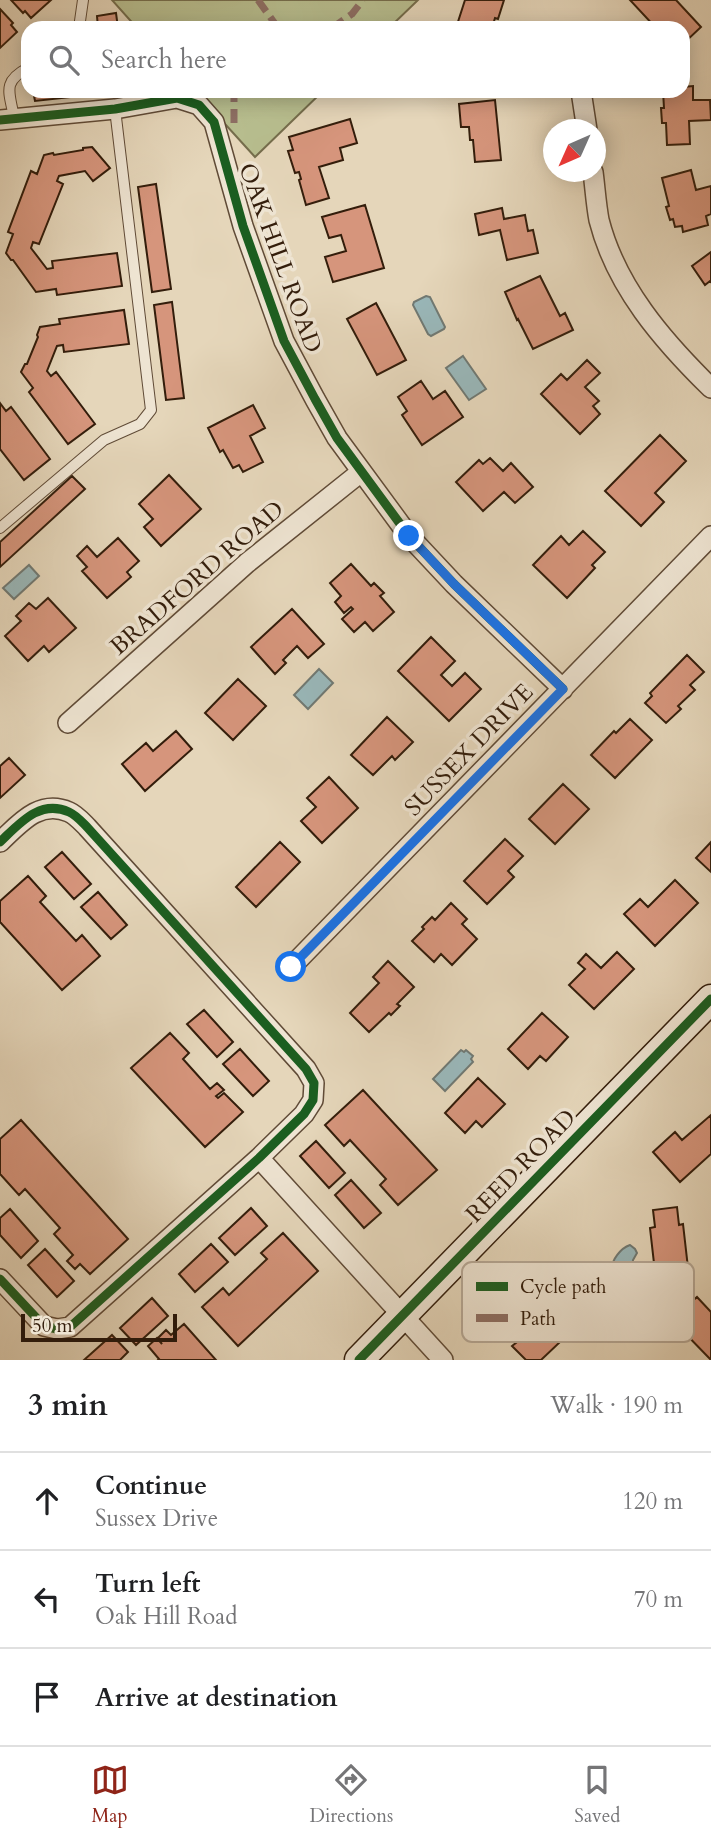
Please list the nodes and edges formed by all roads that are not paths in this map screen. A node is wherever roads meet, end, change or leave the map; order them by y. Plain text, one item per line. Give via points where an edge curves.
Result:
1 (83, 0) edge
2 (80, 21) edge
3 (21, 72) edge
4 (582, 98) edge
5 (115, 109) junction
6 (7, 119) edge
7 (585, 119) edge
8 (594, 182) edge
9 (711, 388) edge
10 (361, 472) junction
11 (0, 528) edge
12 (711, 536) edge
13 (563, 689) junction
14 (68, 723) dead end
15 (0, 842) edge
16 (291, 967) dead end
17 (711, 999) edge
18 (259, 1157) junction
19 (0, 1279) edge
20 (402, 1315) junction
21 (359, 1360) edge
22 (443, 1360) edge

1 - 2 lane
3 - 6 lane via 9,85
4 - 7 street
5 - 6 street
5 - 10 street, OAK HILL ROAD via 177,98 199,105 214,122 243,226 284,341 314,399
5 - 11 lane via 151,410 140,425 104,440
8 - 9 street via 599,219 625,284 650,323
10 - 13 street, OAK HILL ROAD via 409,536
10 - 14 street, BRADFORD ROAD via 247,563
12 - 13 street, SUSSEX DRIVE
13 - 16 street, SUSSEX DRIVE
15 - 18 street via 32,813 50,807 71,813 306,1069 314,1083 313,1100
17 - 20 main road, REED ROAD
18 - 19 street via 69,1327 44,1326
18 - 20 street
20 - 21 main road, REED ROAD
20 - 22 street

